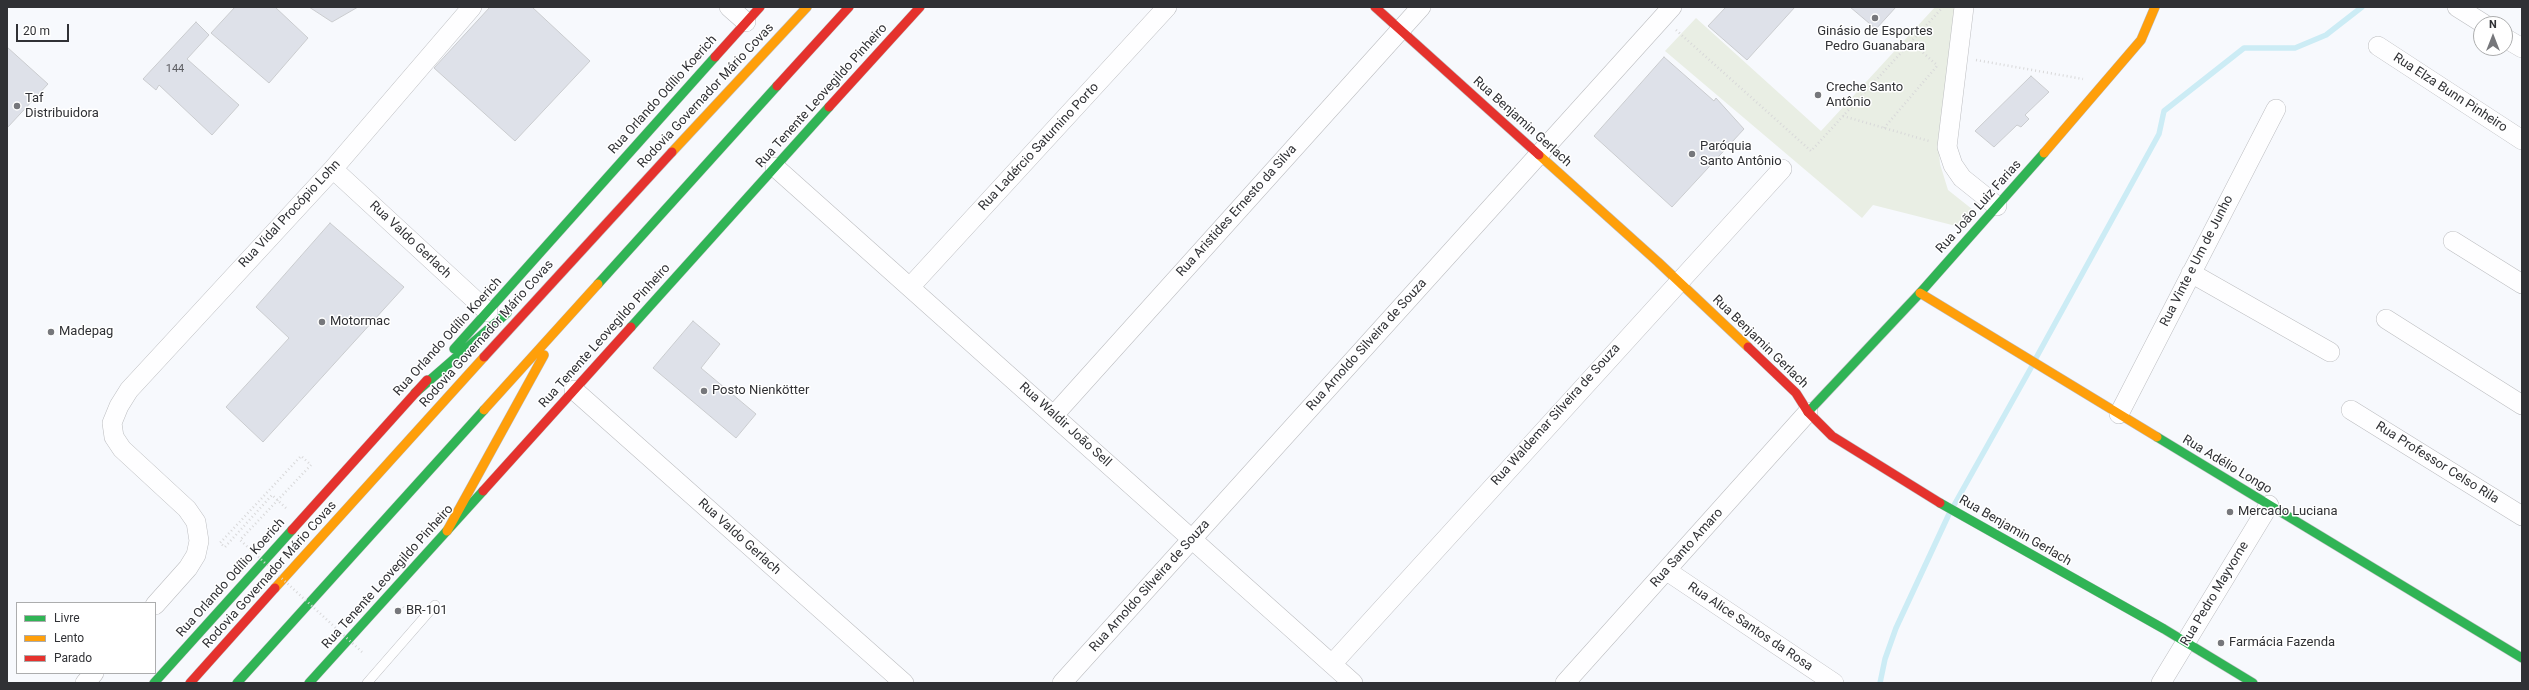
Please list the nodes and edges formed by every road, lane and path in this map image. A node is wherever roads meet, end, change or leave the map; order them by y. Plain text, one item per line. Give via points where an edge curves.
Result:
1 (472, 7) edge
2 (729, 7) edge
3 (760, 7) edge
4 (807, 7) edge
5 (849, 7) edge
6 (920, 7) edge
7 (1167, 7) edge
8 (1375, 7) edge
9 (1421, 7) edge
10 (1942, 7) edge
11 (1964, 7) edge
12 (2155, 7) edge
13 (2457, 7) edge
14 (1667, 12) edge
15 (2473, 17) edge
16 (746, 22) junction
17 (1400, 30) junction
18 (1911, 42) junction
19 (2513, 43) edge
20 (2378, 46) dead end
21 (2522, 48) edge
22 (1959, 49) junction
23 (1938, 66) junction
24 (2106, 83) junction
25 (2276, 109) dead end
26 (1843, 116) junction
27 (1884, 128) junction
28 (2522, 140) edge
29 (1947, 147) junction
30 (1539, 155) junction
31 (775, 167) junction
32 (333, 169) junction
33 (1782, 169) dead end
34 (1997, 206) junction
35 (2453, 241) dead end
36 (581, 249) junction
37 (2191, 273) junction
38 (1678, 281) junction
39 (2522, 284) edge
40 (910, 287) junction
41 (1920, 293) junction
42 (488, 312) junction
43 (2386, 319) dead end
44 (558, 329) junction
45 (2330, 352) dead end
46 (574, 390) junction
47 (415, 393) junction
48 (2522, 405) edge
49 (2351, 410) dead end
50 (1808, 412) junction
51 (2119, 414) junction
52 (1054, 415) junction
53 (2269, 505) junction
54 (2522, 516) edge
55 (300, 521) junction
56 (447, 531) junction
57 (1192, 539) junction
58 (1667, 571) junction
59 (156, 604) edge
60 (435, 605) dead end
61 (2186, 642) junction
62 (362, 652) dead end
63 (2522, 658) edge
64 (1332, 664) junction
65 (93, 674) edge
66 (85, 683) edge
67 (154, 683) edge
68 (190, 683) edge
69 (238, 683) edge
70 (309, 683) edge
71 (367, 683) edge
72 (904, 683) edge
73 (1062, 683) edge
74 (1353, 683) edge
75 (1565, 683) edge
76 (1834, 683) edge
77 (2161, 683) edge
78 (2253, 683) edge

1 - 32 street, Rua Vidal Procópio Lohn
2 - 16 street
3 - 16 main road, Rua Orlando Odílio Koerich
4 - 36 main road, Rodovia Governador Mário Covas
5 - 44 main road
6 - 31 main road, Rua Tenente Leovegildo Pinheiro
7 - 40 street, Rua Ladércio Saturnino Porto
8 - 17 main road, Rua Benjamin Gerlach
9 - 17 street, Rua Aristides Ernesto da Silva
10 - 18 path
11 - 22 street
12 - 24 main road, Rua João Luiz Farias via 2141,40
13 - 15 street
14 - 26 path via 1812,151
14 - 30 street, Rua Arnoldo Silveira de Souza
16 - 42 main road, Rua Orlando Odílio Koerich
17 - 30 main road, Rua Benjamin Gerlach
17 - 52 street, Rua Aristides Ernesto da Silva
18 - 23 path
18 - 26 path
19 - 21 street
20 - 28 street, Rua Elza Bunn Pinheiro
22 - 23 path
22 - 24 path
22 - 29 street
23 - 27 path
24 - 34 main road, Rua João Luiz Farias
25 - 37 street, Rua Vinte e Um de Junho
26 - 27 path
27 - 29 path
29 - 34 street via 1953,165 1962,178
30 - 38 main road, Rua Benjamin Gerlach
30 - 57 street, Rua Arnoldo Silveira de Souza
31 - 40 street, Rua Waldir João Sell
31 - 46 main road, Rua Tenente Leovegildo Pinheiro
32 - 42 street, Rua Valdo Gerlach
32 - 59 street, Rua Vidal Procópio Lohn via 129,390 112,423 114,437 122,449 187,510 196,522 199,541 196,554 188,568
33 - 38 street, Rua Waldemar Silveira de Souza
34 - 41 main road, Rua João Luiz Farias
35 - 39 street
36 - 47 main road
36 - 68 main road, Rodovia Governador Mário Covas
37 - 45 street
37 - 51 street, Rua Vinte e Um de Junho
38 - 50 main road, Rua Benjamin Gerlach via 1796,393
38 - 64 street, Rua Waldemar Silveira de Souza
40 - 52 street, Rua Waldir João Sell
41 - 50 main road, Rua João Luiz Farias
41 - 51 main road, Rua Adélio Longo
42 - 47 main road, Rua Orlando Odílio Koerich
43 - 48 street
44 - 56 main road
44 - 69 main road
46 - 56 main road, Rua Tenente Leovegildo Pinheiro
46 - 72 street, Rua Valdo Gerlach
47 - 55 main road, Rua Orlando Odílio Koerich
49 - 54 street, Rua Professor Celso Rila
50 - 58 street, Rua Santo Amaro
50 - 61 main road, Rua Benjamin Gerlach via 1832,436 1852,450 1876,462 1938,502
51 - 53 main road, Rua Adélio Longo
52 - 57 street, Rua Waldir João Sell
53 - 61 street, Rua Pedro Mayvorne
53 - 63 main road, Rua Adélio Longo
55 - 62 path, bridge via 272,495 225,546 220,543 301,456 311,465 240,540
55 - 67 main road, Rua Orlando Odílio Koerich
56 - 70 main road, Rua Tenente Leovegildo Pinheiro
57 - 64 street, Rua Waldir João Sell
57 - 73 street, Rua Arnoldo Silveira de Souza
58 - 75 street, Rua Santo Amaro
58 - 76 street, Rua Alice Santos da Rosa
60 - 71 lane
61 - 77 street, Rua Pedro Mayvorne
61 - 78 main road, Rua Benjamin Gerlach
64 - 74 street, Rua Waldir João Sell
65 - 66 street

